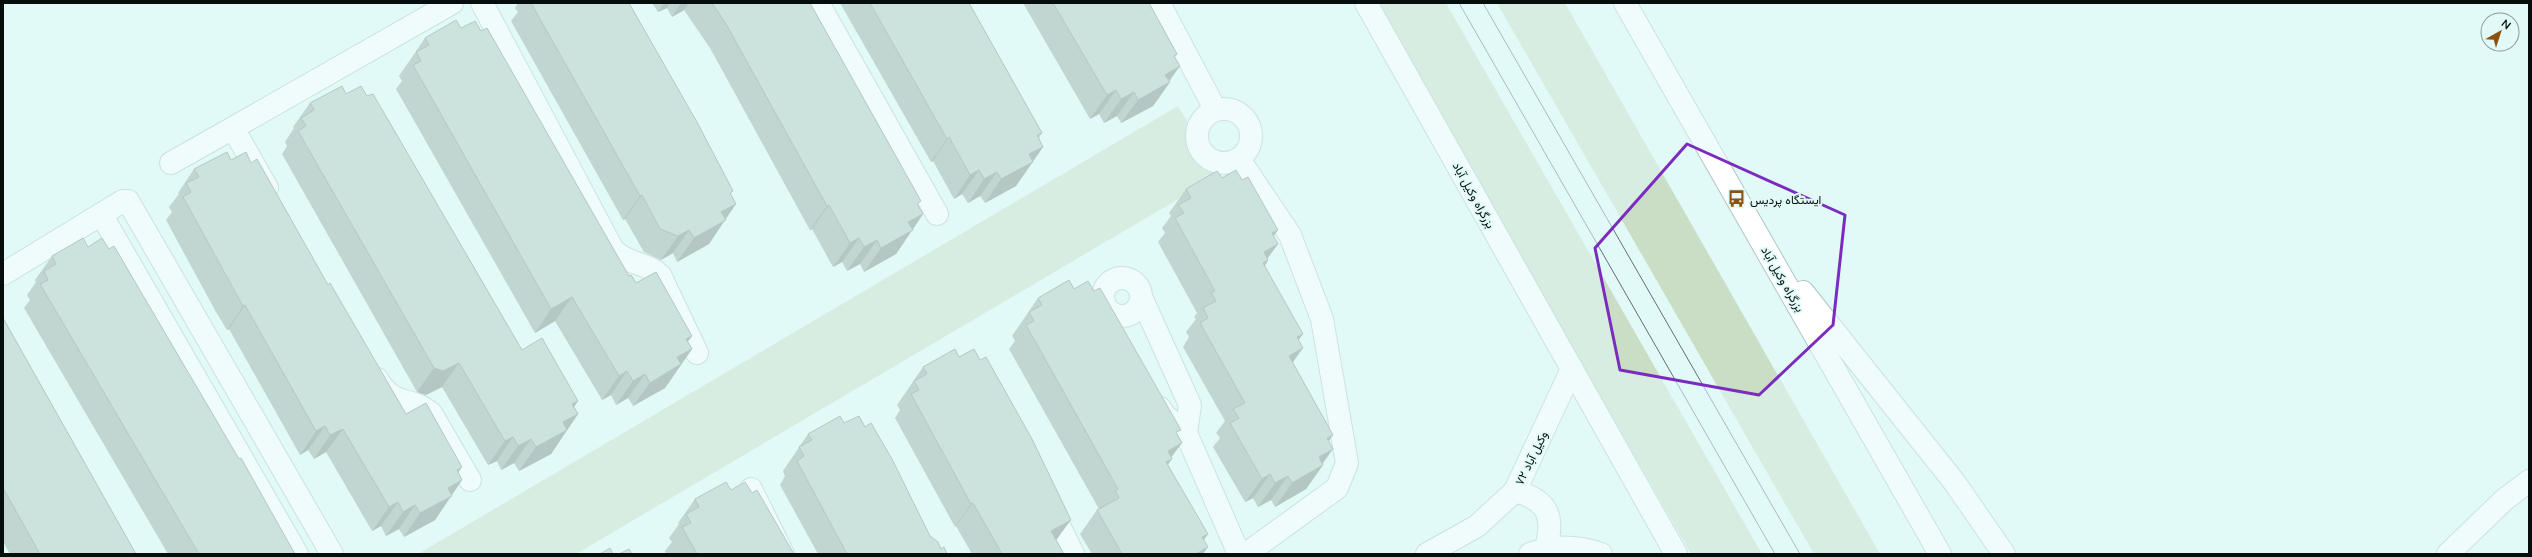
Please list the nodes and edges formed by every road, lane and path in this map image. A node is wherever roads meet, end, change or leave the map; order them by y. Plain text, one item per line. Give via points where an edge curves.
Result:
1 (452, 3) edge
2 (482, 3) edge
3 (818, 3) edge
4 (1159, 3) edge
5 (1366, 3) edge
6 (1626, 3) edge
7 (1215, 109) junction
8 (233, 128) junction
9 (1239, 159) junction
10 (171, 163) dead end
11 (277, 204) edge
12 (101, 214) junction
13 (937, 214) dead end
14 (1759, 236) junction
15 (3, 274) edge
16 (1142, 299) junction
17 (1109, 311) junction
18 (1123, 339) edge
19 (697, 353) dead end
20 (369, 364) edge
21 (1572, 369) junction
22 (1149, 388) edge
23 (1186, 433) junction
24 (470, 480) dead end
25 (2529, 481) edge
26 (1039, 483) edge
27 (751, 489) edge
28 (1515, 491) junction
29 (1538, 551) edge
30 (297, 554) edge
31 (332, 554) edge
32 (783, 554) edge
33 (1073, 554) edge
34 (1239, 554) edge
35 (1246, 554) edge
36 (1427, 554) edge
37 (1601, 554) edge
38 (1676, 554) edge
39 (1940, 554) edge
40 (2004, 554) edge
41 (2448, 554) edge

1 - 8 main road
2 - 19 main road via 614,250 622,259 653,269 660,275
3 - 13 main road
4 - 7 main road
5 - 21 main road, بزرگراه وکیل آباد
6 - 14 main road, بزرگراه وکیل آباد
7 - 9 main road via 1236,111 1244,117 1250,127 1252,136 1248,150
7 - 9 main road via 1199,126 1199,146 1206,156 1219,163
8 - 10 main road
8 - 11 main road
9 - 35 main road via 1290,235 1322,318 1347,463 1337,488
12 - 15 main road
12 - 30 main road
12 - 31 main road via 123,201 131,204
14 - 39 main road, بزرگراه وکیل آباد
14 - 40 main road via 1955,484
16 - 17 main road via 1138,309 1129,316 1118,316
16 - 17 main road via 1139,288 1132,280 1121,278 1110,282 1104,291 1103,302
16 - 23 main road via 1190,405
17 - 18 main road
20 - 24 main road via 392,398 423,406 434,416
21 - 28 main road, ۷۲ وکیل آباد
21 - 38 main road, بزرگراه وکیل آباد
22 - 23 main road via 1164,415
23 - 34 main road
25 - 41 main road via 2504,500
26 - 33 main road
27 - 32 main road
28 - 29 main road via 1533,496 1546,510 1551,529
28 - 36 main road, ۷۲ وکیل آباد via 1477,526
29 - 37 main road via 1586,549

